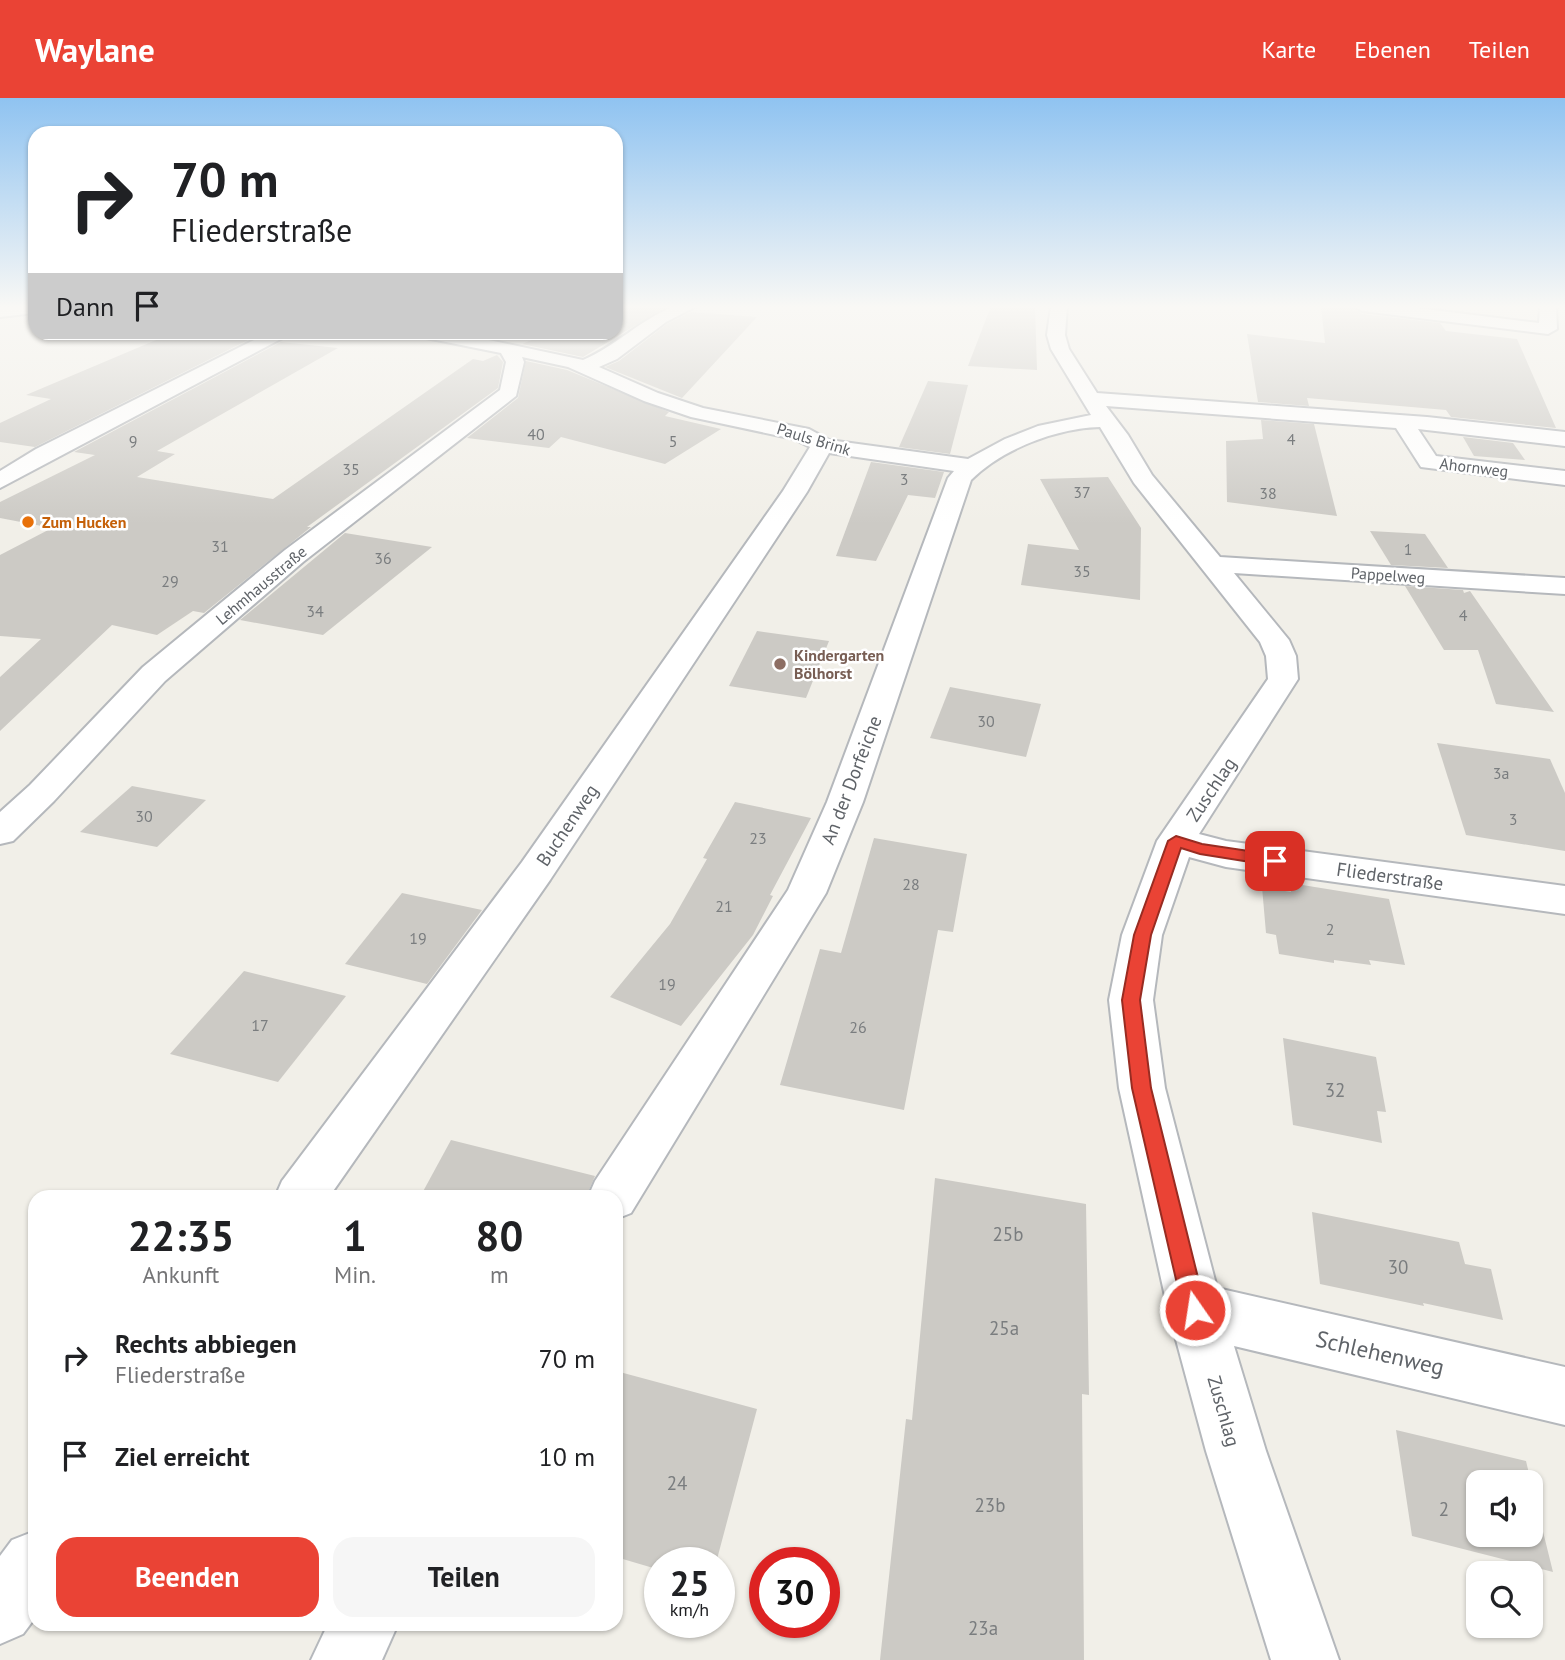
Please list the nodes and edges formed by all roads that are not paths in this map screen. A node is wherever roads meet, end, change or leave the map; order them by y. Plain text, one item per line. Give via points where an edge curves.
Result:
1 (192, 379) edge
2 (512, 379) edge
3 (612, 379) edge
4 (1079, 379) edge
5 (1098, 410) junction
6 (1403, 422) junction
7 (1565, 439) edge
8 (822, 445) junction
9 (969, 466) junction
10 (1565, 478) edge
11 (0, 481) edge
12 (1212, 564) junction
13 (1565, 586) edge
14 (0, 832) edge
15 (1176, 841) junction
16 (1565, 900) edge
17 (305, 1190) edge
18 (617, 1190) edge
19 (1195, 1310) junction
20 (1565, 1396) edge
21 (28, 1573) edge
22 (0, 1611) edge
23 (361, 1631) edge
24 (345, 1660) edge
25 (1305, 1660) edge

1 - 11 street via 56,447
2 - 14 street, Lehmhausstraße via 509,392 294,556 154,674
3 - 8 street, Pauls Brink via 686,409 801,434
4 - 5 street, Zuschlag
5 - 6 street, Ahornweg
5 - 9 street
5 - 12 street, Zuschlag via 1142,478
6 - 7 street, Ahornweg
6 - 10 street, Ahornweg via 1429,461
8 - 9 street, Pauls Brink
8 - 17 street, Buchenweg via 795,492 536,871
9 - 18 street, An der Dorfeiche via 960,478 845,802 806,894
12 - 13 street, Pappelweg
12 - 15 street, Zuschlag via 1274,640 1283,679
15 - 16 street, Fliederstraße via 1226,854
15 - 19 street, Zuschlag via 1142,935 1131,1000 1142,1088
19 - 20 street, Schlehenweg
19 - 25 street, Zuschlag
21 - 22 street
23 - 24 street

